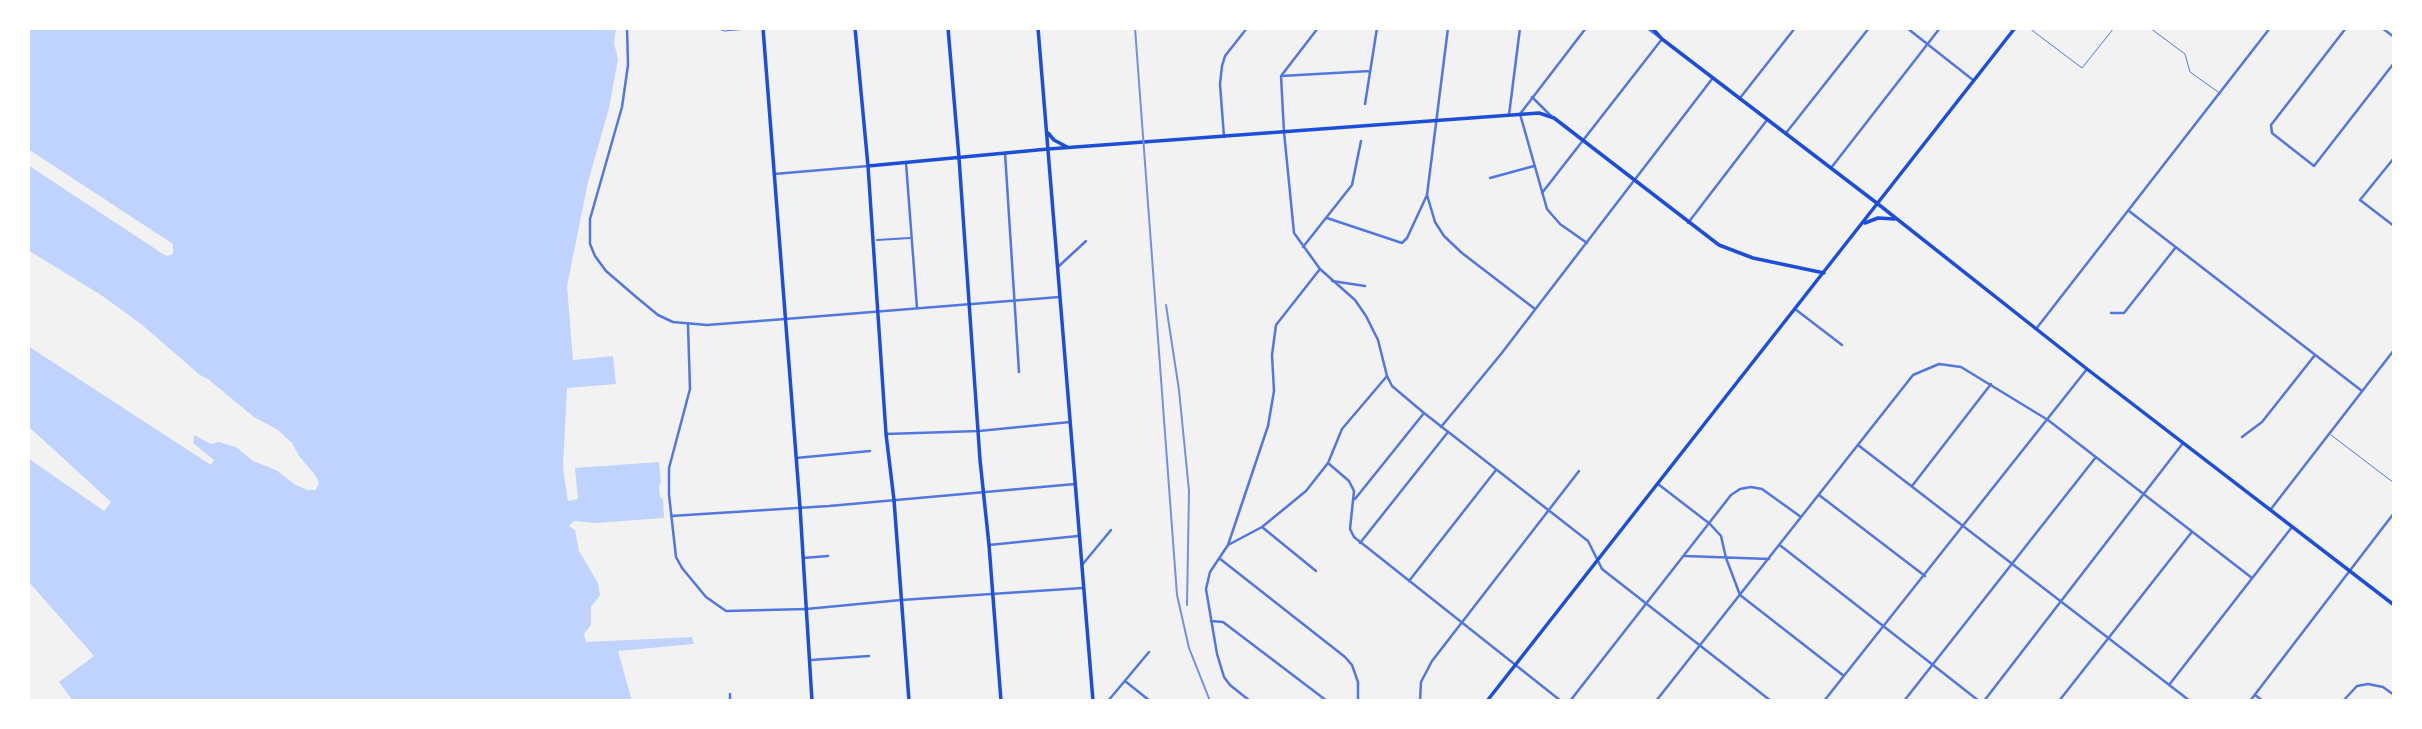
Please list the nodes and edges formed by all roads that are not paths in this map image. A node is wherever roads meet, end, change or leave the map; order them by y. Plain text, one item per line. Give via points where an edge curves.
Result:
1 (627, 28) edge
2 (717, 28) edge
3 (764, 28) edge
4 (855, 28) edge
5 (948, 28) edge
6 (1038, 28) edge
7 (1247, 28) edge
8 (1318, 28) edge
9 (1377, 28) edge
10 (1448, 28) edge
11 (1520, 28) edge
12 (1586, 28) edge
13 (1647, 28) edge
14 (1652, 28) edge
15 (1795, 28) edge
16 (1869, 28) edge
17 (1907, 28) edge
18 (1940, 28) edge
19 (2015, 28) edge
20 (2029, 28) edge
21 (2114, 28) edge
22 (2150, 28) edge
23 (2270, 28) edge
24 (2346, 28) edge
25 (2382, 28) edge
26 (2394, 37) edge
27 (1662, 39) junction
28 (1927, 44) junction
29 (2394, 63) edge
30 (1370, 71) junction
31 (1281, 76) junction
32 (1713, 77) junction
33 (1974, 80) junction
34 (2221, 94) junction
35 (1532, 97) junction
36 (1740, 98) junction
37 (1365, 104) dead end
38 (1520, 114) junction
39 (1509, 115) junction
40 (1553, 118) junction
41 (1767, 119) junction
42 (1436, 120) junction
43 (1047, 130) junction
44 (1284, 132) junction
45 (1786, 133) junction
46 (1224, 137) junction
47 (1361, 141) dead end
48 (1583, 141) junction
49 (1069, 148) junction
50 (1048, 149) junction
51 (1005, 153) junction
52 (959, 158) junction
53 (2394, 158) edge
54 (905, 163) junction
55 (868, 166) junction
56 (1534, 166) junction
57 (1831, 168) junction
58 (774, 173) junction
59 (1490, 178) dead end
60 (1634, 181) junction
61 (1542, 193) junction
62 (1427, 195) junction
63 (1878, 204) junction
64 (2129, 211) junction
65 (1327, 218) junction
66 (1898, 219) junction
67 (1688, 223) junction
68 (1863, 224) junction
69 (2394, 226) edge
70 (910, 238) junction
71 (877, 240) dead end
72 (1086, 241) dead end
73 (1587, 243) junction
74 (1303, 247) junction
75 (2176, 247) junction
76 (1056, 268) junction
77 (1320, 269) junction
78 (1824, 273) junction
79 (1332, 281) junction
80 (1366, 286) dead end
81 (1059, 296) junction
82 (1016, 300) junction
83 (970, 304) junction
84 (917, 308) junction
85 (1535, 309) junction
86 (1795, 309) junction
87 (878, 312) junction
88 (2111, 313) dead end
89 (785, 319) junction
90 (688, 325) junction
91 (2036, 329) junction
92 (1842, 345) dead end
93 (2394, 350) edge
94 (2315, 355) junction
95 (2087, 369) junction
96 (1019, 372) dead end
97 (1387, 376) junction
98 (1991, 384) junction
99 (2362, 391) junction
100 (1424, 413) junction
101 (2048, 419) junction
102 (1070, 422) junction
103 (1441, 427) junction
104 (979, 431) junction
105 (1448, 432) junction
106 (2330, 433) junction
107 (886, 434) junction
108 (2242, 437) dead end
109 (2183, 443) junction
110 (1858, 445) junction
111 (870, 451) dead end
112 (2096, 457) junction
113 (796, 458) junction
114 (1328, 463) junction
115 (1496, 470) junction
116 (1579, 471) dead end
117 (2394, 483) edge
118 (1075, 484) junction
119 (1658, 484) junction
120 (1912, 486) junction
121 (985, 493) junction
122 (2146, 494) junction
123 (1819, 495) junction
124 (1354, 499) junction
125 (894, 500) junction
126 (800, 507) junction
127 (2271, 509) junction
128 (1547, 510) junction
129 (2394, 513) edge
130 (671, 516) junction
131 (1802, 518) junction
132 (1710, 524) junction
133 (2293, 526) junction
134 (1262, 527) junction
135 (1964, 527) junction
136 (1111, 530) dead end
137 (2192, 532) junction
138 (1079, 536) junction
139 (1360, 542) junction
140 (989, 545) junction
141 (1228, 545) junction
142 (1780, 546) junction
143 (828, 556) dead end
144 (1685, 556) junction
145 (803, 558) junction
146 (1219, 558) junction
147 (1726, 558) junction
148 (1769, 559) junction
149 (1598, 560) junction
150 (2012, 563) junction
151 (1081, 567) junction
152 (1316, 571) dead end
153 (2349, 571) junction
154 (1925, 576) junction
155 (2252, 578) junction
156 (1409, 581) junction
157 (1082, 588) junction
158 (992, 595) junction
159 (1740, 595) junction
160 (901, 600) junction
161 (2062, 601) junction
162 (1647, 605) junction
163 (2394, 605) edge
164 (806, 609) junction
165 (1211, 621) junction
166 (1461, 622) junction
167 (1884, 628) junction
168 (2109, 637) junction
169 (1700, 646) junction
170 (1149, 652) dead end
171 (869, 656) dead end
172 (811, 660) junction
173 (1933, 664) junction
174 (1516, 665) junction
175 (1844, 676) junction
176 (1125, 681) junction
177 (2169, 685) junction
178 (730, 694) dead end
179 (2255, 695) junction
180 (2394, 695) edge
181 (730, 701) edge
182 (812, 701) edge
183 (909, 701) edge
184 (1001, 701) edge
185 (1093, 701) edge
186 (1108, 701) edge
187 (1150, 701) edge
188 (1250, 701) edge
189 (1327, 701) edge
190 (1358, 701) edge
191 (1420, 701) edge
192 (1487, 701) edge
193 (1561, 701) edge
194 (1570, 701) edge
195 (1656, 701) edge
196 (1771, 701) edge
197 (1824, 701) edge
198 (1904, 701) edge
199 (1982, 701) edge
200 (2059, 701) edge
201 (2190, 701) edge
202 (2250, 701) edge
203 (2263, 701) edge
204 (2343, 701) edge

1 - 90 street via 625,89 590,219 590,244 606,271 635,296 658,315
2 - 3 lane
3 - 58 main road
4 - 55 main road
5 - 52 main road
6 - 43 main road
7 - 46 street via 1222,66
8 - 31 street
9 - 30 street
10 - 42 street
11 - 39 street
12 - 35 street
13 - 27 street
14 - 27 main road
15 - 36 street
16 - 45 street
17 - 28 street
18 - 28 street
19 - 33 main road
20 - 21 lane via 2082,68
22 - 34 lane via 2185,54 2190,72
23 - 34 street
24 - 29 street via 2271,125 2272,133 2314,166
25 - 26 street
27 - 32 main road
27 - 48 street
28 - 33 street
28 - 57 street
30 - 31 street
30 - 37 street
31 - 44 street
32 - 36 main road
32 - 60 street
33 - 63 main road
34 - 64 street
35 - 38 street
35 - 40 street
36 - 41 main road
38 - 39 main road
38 - 40 main road
38 - 56 street
39 - 42 main road
40 - 48 main road
41 - 45 main road
41 - 67 street
42 - 44 main road
42 - 62 street
43 - 49 main road
43 - 50 main road
44 - 46 main road
44 - 74 street via 1292,222
45 - 57 main road
46 - 49 main road
47 - 65 street via 1355,178
48 - 60 main road
48 - 61 street
49 - 50 main road
50 - 51 main road
50 - 76 main road
51 - 52 main road
51 - 82 street
52 - 54 main road
52 - 83 main road
53 - 69 street via 2360,200
54 - 55 main road
54 - 70 street
55 - 58 street
55 - 87 main road
56 - 59 street
56 - 61 street
57 - 63 main road
58 - 89 main road
60 - 67 main road
60 - 73 street
61 - 73 street via 1547,209 1560,224
62 - 65 street via 1402,243
62 - 85 street via 1444,236
63 - 66 main road
63 - 68 main road
64 - 75 street
64 - 91 street
65 - 74 street
66 - 68 main road via 1878,218
66 - 91 main road
67 - 78 main road via 1734,252
68 - 78 main road
70 - 71 street
70 - 84 street
72 - 76 street
73 - 85 street
74 - 77 street
75 - 88 street via 2124,313
75 - 94 street
76 - 81 main road
77 - 79 street
77 - 141 street via 1276,324 1268,426
78 - 86 main road
79 - 80 street
79 - 97 street via 1366,316
81 - 82 street
81 - 102 main road
82 - 83 street
82 - 96 street
83 - 84 street
83 - 104 main road
84 - 87 street
85 - 103 street
86 - 92 street
86 - 119 main road
87 - 89 street
87 - 107 main road
89 - 90 street
89 - 113 main road
90 - 130 street via 690,389 669,468
91 - 95 main road
93 - 99 street
94 - 99 street
94 - 108 street via 2262,422
95 - 101 street
95 - 109 main road
97 - 100 street via 1392,386
97 - 114 street via 1342,429
98 - 101 street
98 - 110 street via 1961,366 1939,364 1913,375
98 - 120 street
99 - 106 street
100 - 103 street
100 - 124 street
101 - 112 street
101 - 135 street
102 - 104 street
102 - 118 main road
103 - 105 street
104 - 107 street
104 - 121 main road
105 - 115 street
105 - 139 street
106 - 117 lane
106 - 127 street
107 - 125 main road
109 - 122 street
109 - 127 main road
110 - 120 street
110 - 123 street
111 - 113 street
112 - 122 street
112 - 150 street
113 - 126 main road
114 - 124 street via 1349,481
114 - 134 street via 1306,491
115 - 128 street
115 - 156 street
116 - 128 street
118 - 121 street
118 - 138 main road
119 - 132 street
119 - 149 main road
120 - 135 street
121 - 125 street
121 - 140 main road
122 - 137 street
122 - 161 street
123 - 131 street
123 - 154 street
124 - 139 street via 1350,529
125 - 126 street
125 - 160 main road
126 - 130 street
126 - 145 main road
127 - 133 main road
128 - 149 street via 1588,541
128 - 166 street
129 - 153 street
130 - 164 street via 676,558 719,607 734,612
131 - 132 street via 1762,489 1751,487 1731,495
131 - 142 street
132 - 144 street
132 - 147 street via 1721,536
133 - 153 main road
133 - 155 street
134 - 141 street
134 - 152 street
135 - 150 street
135 - 154 street
136 - 151 street
137 - 155 street
137 - 168 street
138 - 140 street
138 - 151 main road
139 - 156 street
140 - 158 main road
141 - 146 street
142 - 148 street
142 - 167 street
143 - 145 street
144 - 147 street
144 - 162 street
145 - 164 main road
146 - 165 street via 1207,579
146 - 190 street via 1345,657 1358,682
147 - 148 street
147 - 159 street
148 - 159 street
149 - 162 street via 1602,569
149 - 174 main road
150 - 161 street
150 - 173 street
151 - 157 main road
153 - 163 main road
153 - 179 street
154 - 167 street
155 - 177 street
156 - 166 street
157 - 158 street
157 - 185 main road
158 - 160 street
158 - 184 main road
159 - 169 street
159 - 175 street
160 - 164 street
160 - 183 main road
161 - 168 street
161 - 199 street
162 - 169 street
162 - 194 street
164 - 172 main road
165 - 188 street via 1224,677
165 - 189 street via 1223,622
166 - 174 street
166 - 191 street via 1425,671
167 - 173 street
167 - 175 street
168 - 177 street
168 - 200 street
169 - 195 street
169 - 196 street
170 - 176 street
171 - 172 street
172 - 182 main road
173 - 198 street
173 - 199 street
174 - 192 main road
174 - 193 street
175 - 197 street
176 - 186 street
176 - 187 street
177 - 201 street
178 - 181 street
179 - 202 street
179 - 203 street
180 - 204 street via 2368,684 2357,686

